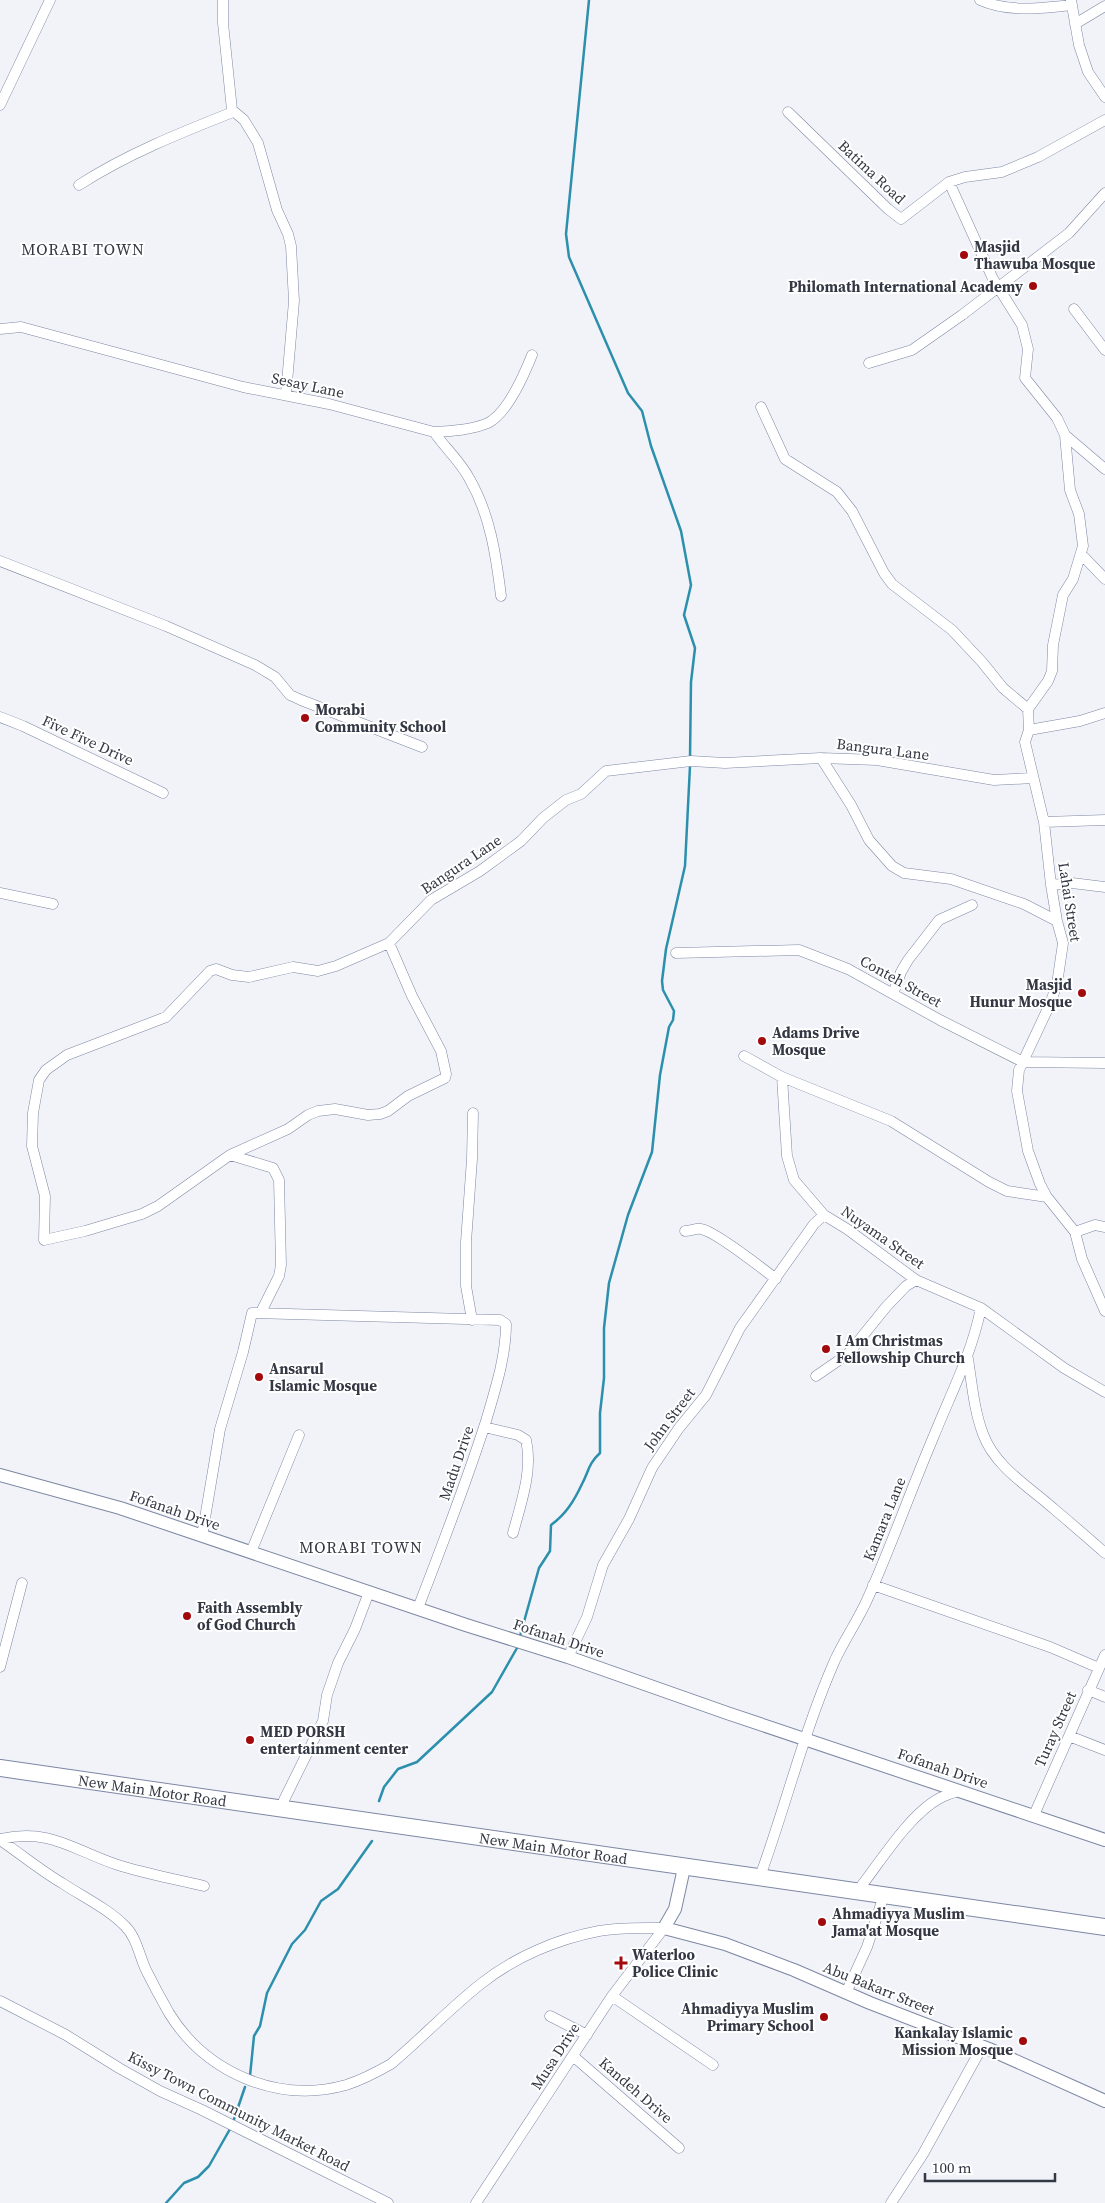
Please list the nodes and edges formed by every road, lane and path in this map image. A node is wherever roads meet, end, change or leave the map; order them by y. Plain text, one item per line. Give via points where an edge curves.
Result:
1 (50, 0) edge
2 (223, 0) edge
3 (980, 0) edge
4 (1071, 3) edge
5 (1105, 6) edge
6 (1075, 24) junction
7 (1104, 93) edge
8 (0, 105) edge
9 (233, 112) junction
10 (788, 112) dead end
11 (1105, 120) edge
12 (949, 182) junction
13 (79, 185) dead end
14 (1105, 193) edge
15 (998, 285) junction
16 (1074, 309) dead end
17 (0, 328) edge
18 (1105, 350) edge
19 (532, 355) dead end
20 (869, 363) dead end
21 (286, 394) junction
22 (761, 407) dead end
23 (434, 432) junction
24 (1065, 435) junction
25 (1105, 469) edge
26 (1082, 554) junction
27 (0, 561) edge
28 (1105, 580) edge
29 (501, 596) dead end
30 (1028, 708) junction
31 (1105, 712) edge
32 (0, 718) edge
33 (1029, 730) junction
34 (422, 747) dead end
35 (821, 758) junction
36 (1033, 778) junction
37 (163, 792) dead end
38 (1105, 820) edge
39 (1044, 822) junction
40 (1051, 885) junction
41 (1105, 887) edge
42 (0, 893) edge
43 (53, 904) dead end
44 (972, 906) dead end
45 (1057, 921) junction
46 (390, 943) junction
47 (676, 952) dead end
48 (893, 994) junction
49 (744, 1056) dead end
50 (1023, 1062) junction
51 (1105, 1063) edge
52 (782, 1077) junction
53 (473, 1113) dead end
54 (230, 1155) junction
55 (1047, 1197) junction
56 (824, 1215) junction
57 (1105, 1227) edge
58 (685, 1231) dead end
59 (1076, 1232) junction
60 (776, 1280) junction
61 (916, 1280) junction
62 (982, 1308) junction
63 (1105, 1311) edge
64 (261, 1312) junction
65 (472, 1320) junction
66 (968, 1359) junction
67 (816, 1376) dead end
68 (1105, 1392) edge
69 (484, 1427) junction
70 (299, 1435) dead end
71 (0, 1475) edge
72 (513, 1533) dead end
73 (202, 1536) junction
74 (251, 1552) junction
75 (1105, 1553) edge
76 (22, 1583) dead end
77 (873, 1585) junction
78 (369, 1592) junction
79 (418, 1608) junction
80 (1105, 1655) edge
81 (568, 1657) junction
82 (0, 1667) edge
83 (1099, 1668) junction
84 (1088, 1690) junction
85 (1105, 1697) edge
86 (1069, 1736) junction
87 (805, 1738) junction
88 (1105, 1750) edge
89 (0, 1760) edge
90 (0, 1768) edge
91 (958, 1791) junction
92 (284, 1800) junction
93 (1034, 1815) junction
94 (0, 1839) edge
95 (1105, 1840) edge
96 (684, 1868) junction
97 (762, 1871) junction
98 (862, 1885) junction
99 (204, 1886) dead end
100 (884, 1895) junction
101 (1105, 1919) edge
102 (1105, 1927) edge
103 (664, 1928) junction
104 (846, 1993) junction
105 (612, 1996) junction
106 (0, 2001) edge
107 (550, 2016) dead end
108 (587, 2035) junction
109 (982, 2046) junction
110 (573, 2056) junction
111 (713, 2065) dead end
112 (1105, 2101) edge
113 (679, 2148) dead end
114 (388, 2203) edge
115 (476, 2203) edge
116 (891, 2203) edge

1 - 8 street
2 - 9 street via 222,22
3 - 4 street via 1007,8 1031,9
4 - 6 street
5 - 6 street
6 - 7 street via 1088,72
9 - 13 street via 180,132
9 - 21 street via 244,120 258,143 291,246 294,301
10 - 12 street, Batima Road via 901,219
11 - 12 street, Batima Road via 1038,157 1002,172
12 - 15 street
14 - 15 street via 1069,232
15 - 20 street via 912,350
15 - 24 street via 1022,325 1026,338 1025,378 1057,418
16 - 18 street
17 - 21 street, Sesay Lane via 21,327 244,386
19 - 23 street via 521,381 502,410 489,422 464,430
21 - 23 street, Sesay Lane
22 - 30 street via 785,459 837,492 852,511 892,584 952,630 1003,688
23 - 29 street via 469,477 483,506 494,544
24 - 25 street
24 - 26 street via 1070,490 1079,514
26 - 28 street
26 - 30 street via 1063,595 1053,645 1052,672
27 - 34 street via 166,626 255,665 275,677 290,695
30 - 33 street
31 - 33 street via 1080,721
32 - 37 street, Five Five Drive
33 - 36 street, Lahai Street via 1025,742
35 - 36 street, Bangura Lane via 877,760 994,780
35 - 45 street via 869,840 892,866 904,873 950,879 1024,904
35 - 46 street, Bangura Lane via 691,761 606,771 580,794 566,800 543,818 501,856 432,900
36 - 39 street, Lahai Street
38 - 39 street
39 - 40 street, Lahai Street
40 - 41 street
40 - 45 street, Lahai Street
42 - 43 street
44 - 48 street via 939,920 908,960
45 - 50 street, Lahai Street via 1063,942 1057,984
46 - 54 street via 412,996 441,1051 445,1078 380,1114 318,1110 282,1133
46 - 54 street, Bangura Lane via 318,971 293,967 249,977 216,969 210,971 166,1018 68,1055 46,1070 39,1080 32,1146 45,1196 44,1240 86,1231 150,1210
47 - 48 street, Conteh Street via 799,950 848,969
48 - 50 street, Conteh Street
49 - 52 street
50 - 51 street, Conteh Street
50 - 55 street, Lahai Street via 1016,1090 1020,1113 1028,1151
52 - 55 street via 890,1121 1007,1191
52 - 56 street, Nuyama Street via 787,1156 794,1180
53 - 65 street via 466,1242 466,1286
54 - 64 street via 273,1168 279,1180 281,1265
55 - 59 street, Lahai Street
56 - 60 street, John Street via 814,1224
56 - 61 street, Nuyama Street
57 - 59 street via 1095,1225
58 - 60 street via 701,1229 713,1235
59 - 63 street, Lahai Street via 1082,1259
60 - 81 street, John Street via 735,1336 706,1394 652,1468 630,1519 603,1564 587,1616
61 - 62 street, Nuyama Street
61 - 67 street via 886,1307 848,1354
62 - 66 street, Kamara Lane
62 - 68 street, Nuyama Street via 1064,1368
64 - 65 street
64 - 73 street via 252,1313 220,1428
65 - 69 street, Madu Drive via 500,1320 506,1324 496,1388
66 - 75 street via 976,1411 991,1451 1011,1473
66 - 77 street, Kamara Lane
69 - 72 street via 526,1440 529,1452 525,1488
69 - 79 street, Madu Drive via 468,1479
70 - 74 street
71 - 73 street, Fofanah Drive via 81,1496
73 - 74 street, Fofanah Drive
74 - 78 street, Fofanah Drive
76 - 82 street
77 - 83 street via 1050,1647
77 - 87 street, Kamara Lane via 836,1658
78 - 79 street, Fofanah Drive
78 - 92 street via 327,1695 323,1721
79 - 81 street, Fofanah Drive
80 - 83 street, Turay Street
81 - 87 street, Fofanah Drive
83 - 84 street, Turay Street
84 - 85 street
84 - 86 street, Turay Street
86 - 88 street
86 - 93 street, Turay Street
87 - 91 street, Fofanah Drive
87 - 97 street, Kamara Lane
89 - 92 highway, New Main Motor Road
90 - 96 highway, New Main Motor Road
91 - 93 street, Fofanah Drive
91 - 98 street via 940,1798 919,1815
92 - 97 highway, New Main Motor Road
93 - 95 street, Fofanah Drive
94 - 99 street via 18,1835 44,1837 118,1865
94 - 103 street via 42,1871 109,1912 126,1927 170,2015 193,2044 212,2061 239,2077 269,2087 303,2091 356,2081 391,2064 482,1983 511,1963 572,1937 601,1930
96 - 100 highway, New Main Motor Road
96 - 103 street via 675,1909
97 - 98 highway, New Main Motor Road
98 - 101 highway, New Main Motor Road
100 - 102 highway, New Main Motor Road
100 - 104 street via 867,1947
103 - 104 street, Abu Bakarr Street via 724,1944
103 - 105 street, Musa Drive
104 - 109 street, Abu Bakarr Street
105 - 108 street, Musa Drive
105 - 111 street
106 - 114 street, Kissy Town Community Market Road via 66,2035 160,2091
107 - 108 street
108 - 110 street, Musa Drive
109 - 112 street, Abu Bakarr Street
109 - 116 street via 926,2148
110 - 113 street, Kandeh Drive
110 - 115 street, Musa Drive

